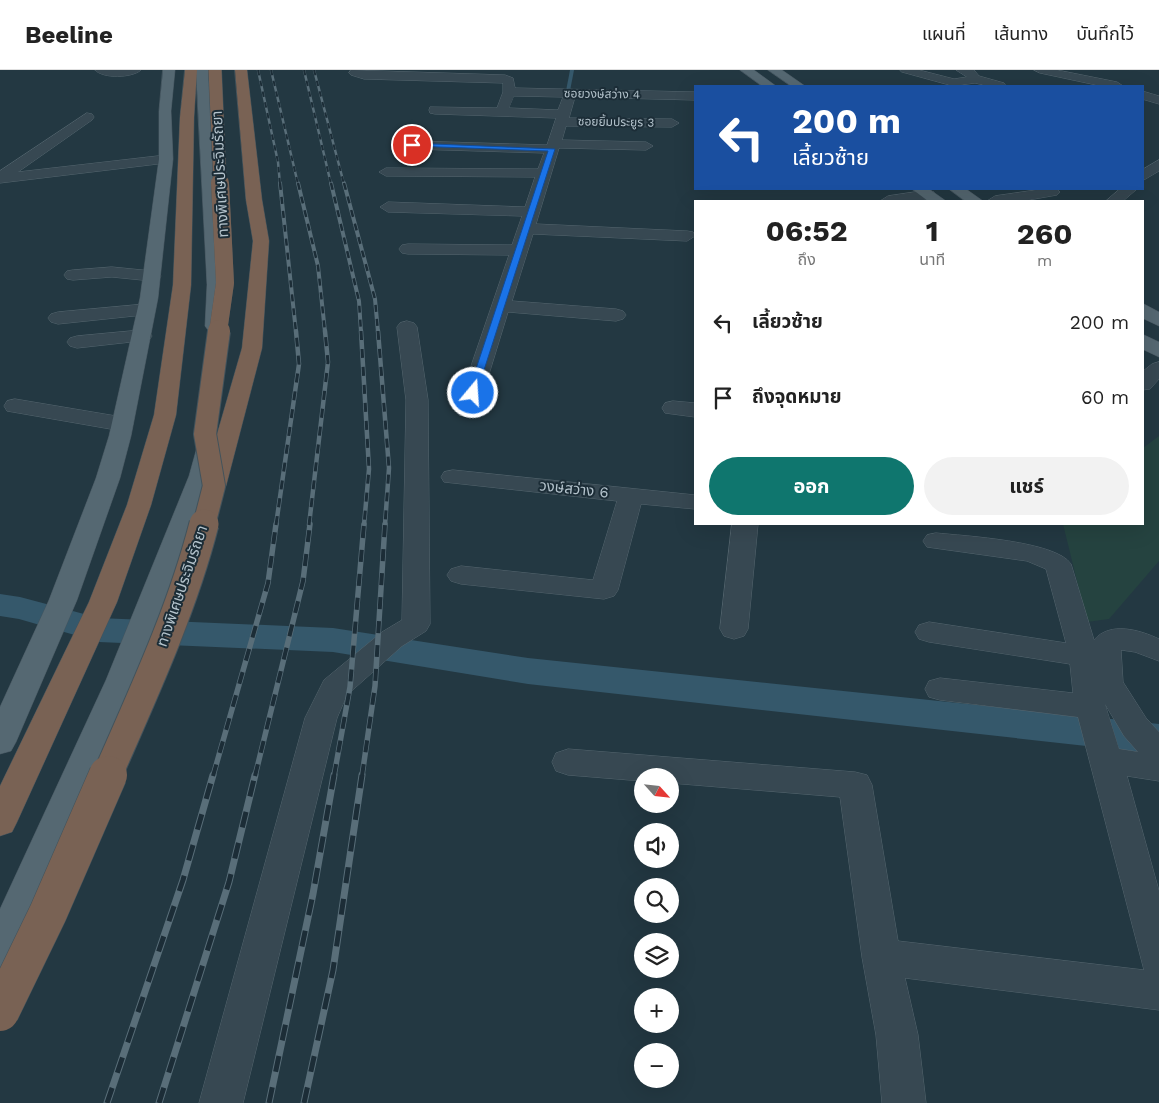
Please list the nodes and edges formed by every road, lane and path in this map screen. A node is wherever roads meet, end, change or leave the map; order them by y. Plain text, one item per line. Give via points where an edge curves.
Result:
1 (101, 70) edge
2 (135, 70) edge
3 (169, 70) edge
4 (241, 70) edge
5 (357, 70) edge
6 (746, 70) edge
7 (774, 70) edge
8 (906, 70) edge
9 (962, 70) edge
10 (1082, 70) edge
11 (203, 71) edge
12 (1036, 71) edge
13 (1108, 72) dead end
14 (975, 79) junction
15 (768, 85) edge
16 (797, 85) edge
17 (1002, 85) edge
18 (1112, 85) edge
19 (509, 92) junction
20 (570, 94) junction
21 (694, 96) edge
22 (1144, 96) edge
23 (1159, 100) edge
24 (503, 108) dead end
25 (435, 110) dead end
26 (87, 117) dead end
27 (562, 118) junction
28 (672, 123) dead end
29 (412, 145) dead end
30 (552, 146) junction
31 (646, 146) dead end
32 (166, 159) junction
33 (1158, 166) edge
34 (386, 172) dead end
35 (544, 173) junction
36 (1144, 176) edge
37 (0, 179) edge
38 (958, 190) edge
39 (1128, 190) edge
40 (1052, 192) dead end
41 (929, 195) edge
42 (895, 200) edge
43 (973, 200) edge
44 (1001, 200) edge
45 (1115, 200) edge
46 (388, 207) dead end
47 (531, 212) junction
48 (599, 218) dead end
49 (526, 229) junction
50 (665, 244) junction
51 (688, 244) dead end
52 (408, 249) dead end
53 (519, 250) junction
54 (73, 275) dead end
55 (152, 276) junction
56 (501, 306) junction
57 (146, 310) junction
58 (1144, 310) edge
59 (616, 315) dead end
60 (58, 318) dead end
61 (1159, 320) edge
62 (407, 327) dead end
63 (142, 336) junction
64 (1144, 341) edge
65 (77, 342) dead end
66 (1159, 351) edge
67 (1144, 362) edge
68 (1159, 368) edge
69 (1144, 382) edge
70 (15, 406) dead end
71 (673, 408) dead end
72 (467, 410) dead end
73 (694, 410) edge
74 (122, 424) junction
75 (453, 477) dead end
76 (214, 486) junction
77 (631, 495) junction
78 (694, 502) edge
79 (745, 525) edge
80 (936, 541) dead end
81 (461, 575) dead end
82 (734, 629) dead end
83 (929, 632) dead end
84 (1159, 651) edge
85 (1084, 656) junction
86 (940, 689) dead end
87 (1098, 733) junction
88 (2, 738) edge
89 (1152, 750) edge
90 (568, 762) dead end
91 (0, 822) edge
92 (0, 951) edge
93 (881, 957) junction
94 (1159, 961) edge
95 (1159, 992) edge
96 (0, 1012) edge
97 (221, 1103) edge
98 (904, 1103) edge

1 - 2 street via 106,73
3 - 32 main road via 165,111
4 - 76 highway via 254,200 262,241 252,348
5 - 19 street via 355,73 364,75 501,78 509,81
6 - 15 main road
7 - 16 main road
8 - 14 street via 954,83
9 - 14 street
10 - 13 street
11 - 76 highway, ทางพิเศษประจิมรัถยา, bridge via 225,283 205,434
11 - 91 highway, ทางพิเศษประจิมรัถยา via 186,116 182,285 165,415 139,505 103,602
11 - 92 main road via 216,285 215,412 201,476 114,696
12 - 18 street
14 - 17 street
19 - 20 street, ซอยวงษ์สว่าง 4
19 - 24 street
20 - 21 street, ซอยวงษ์สว่าง 4
20 - 27 street
22 - 23 street
25 - 27 street, ซอยยิ้มประยูร 3
26 - 37 street
27 - 28 street, ซอยยิ้มประยูร 3
27 - 30 street
29 - 30 street
30 - 31 street
30 - 35 street
32 - 37 street
32 - 55 main road
33 - 36 street
34 - 35 street
35 - 47 street
38 - 43 main road
39 - 45 street
40 - 44 street
41 - 42 street
46 - 47 street
47 - 49 street
48 - 50 street via 669,223
49 - 50 street
49 - 53 street
50 - 51 street
52 - 53 street
53 - 56 street
54 - 55 street via 112,272
55 - 57 main road
56 - 59 street
56 - 72 street
57 - 60 street
57 - 63 main road
58 - 61 main road
62 - 97 street via 417,400 416,624 335,688 321,718
63 - 65 street
63 - 74 main road
64 - 66 main road
67 - 68 street
68 - 69 street
70 - 74 street
71 - 73 street
74 - 88 main road via 108,478 63,600
75 - 77 street, วงษ์สว่าง 6
76 - 96 highway, ทางพิเศษประจิมรัถยา, bridge via 196,555 143,694 48,913
77 - 78 street, วงษ์สว่าง 6
77 - 81 street via 604,590
79 - 82 street
80 - 85 street via 1032,553 1058,564
83 - 85 street
84 - 89 street via 1118,638 1106,645 1108,683
85 - 87 street
86 - 87 street
87 - 89 street
87 - 94 street
90 - 93 street via 855,785
93 - 95 street
93 - 98 street via 897,1035

